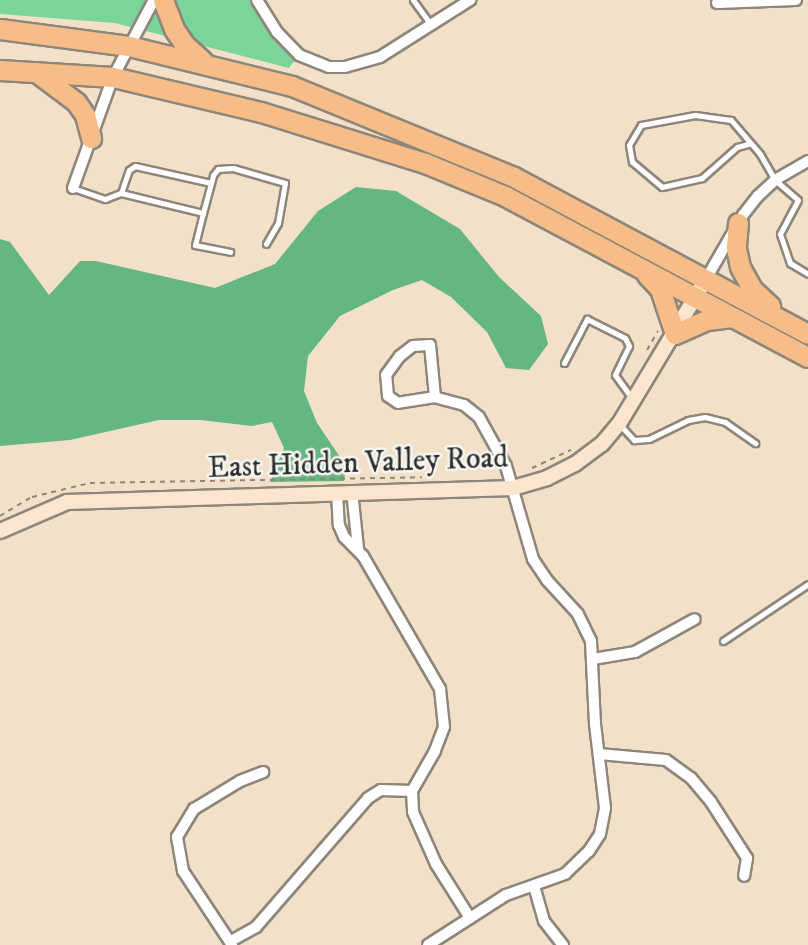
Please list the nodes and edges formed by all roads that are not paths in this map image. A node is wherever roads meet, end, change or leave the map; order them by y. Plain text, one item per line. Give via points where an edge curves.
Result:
1 (257, 0) edge
2 (413, 0) edge
3 (470, 0) edge
4 (796, 0) edge
5 (156, 2) edge
6 (717, 3) dead end
7 (431, 25) junction
8 (0, 29) edge
9 (129, 47) junction
10 (206, 64) junction
11 (0, 70) edge
12 (36, 71) junction
13 (113, 77) junction
14 (91, 138) junction
15 (748, 144) junction
16 (808, 162) edge
17 (775, 180) junction
18 (211, 183) junction
19 (73, 188) joint
20 (121, 193) junction
21 (799, 200) junction
22 (808, 204) edge
23 (203, 213) junction
24 (738, 223) junction
25 (266, 244) dead end
26 (230, 252) dead end
27 (632, 264) junction
28 (808, 274) edge
29 (706, 279) junction
30 (695, 297) junction
31 (733, 317) junction
32 (803, 331) edge
33 (673, 338) junction
34 (808, 357) edge
35 (565, 363) dead end
36 (435, 397) junction
37 (635, 403) junction
38 (619, 424) junction
39 (755, 443) dead end
40 (511, 482) junction
41 (352, 491) junction
42 (337, 492) junction
43 (0, 531) edge
44 (358, 548) junction
45 (808, 584) edge
46 (695, 619) dead end
47 (723, 640) dead end
48 (593, 659) junction
49 (599, 754) junction
50 (263, 772) dead end
51 (412, 791) junction
52 (744, 876) dead end
53 (534, 886) junction
54 (470, 918) junction
55 (231, 943) edge
56 (428, 945) edge
57 (563, 945) edge

1 - 7 street via 287,45 329,67 360,65 380,57
2 - 7 lane
3 - 7 street
4 - 6 street
5 - 9 street
5 - 10 highway via 184,44
8 - 9 highway
9 - 10 highway
9 - 13 street
10 - 29 highway via 292,86 514,177
11 - 12 highway
12 - 13 highway
12 - 14 highway via 76,102
13 - 14 street
13 - 27 highway via 261,112 425,163 505,196
14 - 19 street
15 - 15 lane via 731,120 695,114 641,125 629,145 632,162 662,187 702,178
15 - 17 lane via 760,154
16 - 17 street
17 - 21 lane
17 - 24 street
18 - 20 lane via 135,166
18 - 23 lane
18 - 25 lane via 223,167 285,183 278,223
19 - 20 lane via 105,200
20 - 23 lane
21 - 22 lane
21 - 28 lane via 780,234 790,263
23 - 26 lane via 195,244
24 - 29 street
24 - 32 highway via 736,248 746,280
27 - 30 highway
27 - 33 highway via 660,289
29 - 30 main road, East Hidden Valley Road
29 - 32 highway
30 - 31 highway
30 - 33 main road, East Hidden Valley Road
31 - 33 highway via 706,320
31 - 34 highway
33 - 37 main road, East Hidden Valley Road
35 - 37 lane via 587,319 625,338 629,346 615,375
36 - 36 street via 398,403 388,396 386,375 413,346 430,345
36 - 40 street via 464,405 479,417
37 - 38 main road, East Hidden Valley Road
38 - 39 lane via 634,440 649,439 705,417 725,422
38 - 40 main road, East Hidden Valley Road via 575,464 547,478
40 - 41 main road, East Hidden Valley Road
40 - 48 street via 533,559 578,614 591,641
41 - 42 main road, East Hidden Valley Road
41 - 44 street
42 - 43 main road, East Hidden Valley Road via 67,502
42 - 44 street via 341,531
44 - 51 street via 427,662 444,701 444,727
45 - 47 lane
46 - 48 street via 635,652
48 - 49 street
49 - 52 street via 666,760 691,778 747,858
49 - 53 street via 605,808 600,834 565,874
50 - 55 street via 194,809 177,837 183,871
51 - 54 street via 418,827
51 - 55 street via 381,790 368,798 256,927
53 - 54 street via 518,889
53 - 57 street via 544,921
54 - 56 street

